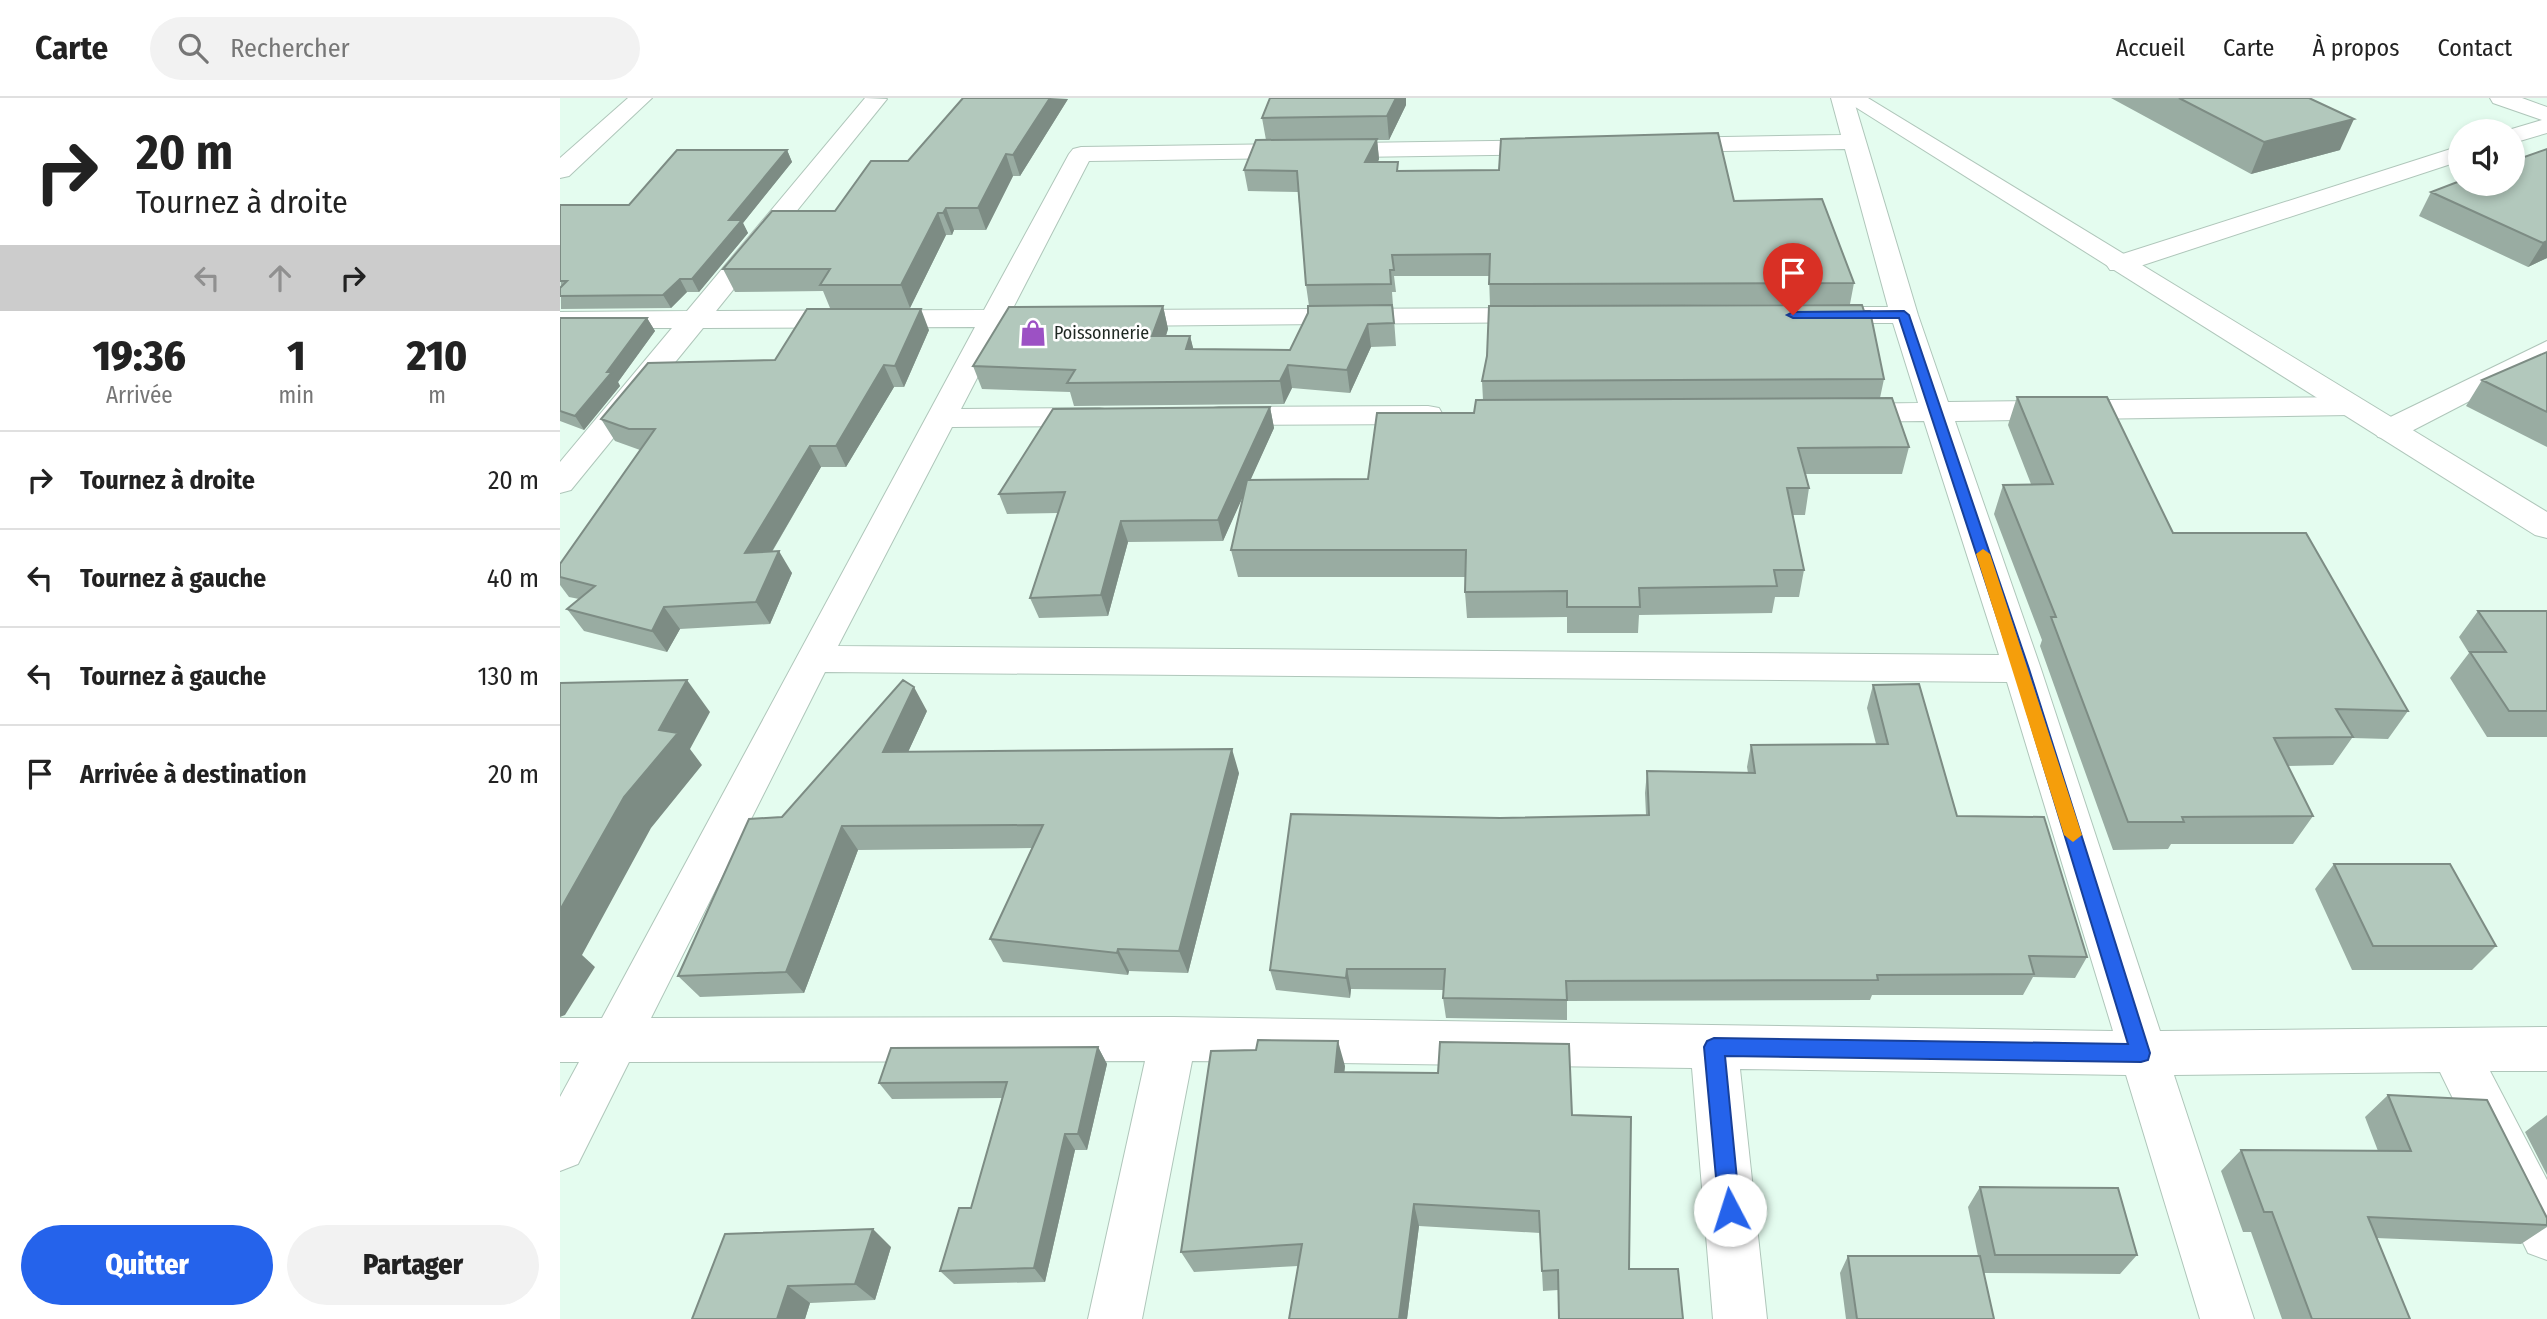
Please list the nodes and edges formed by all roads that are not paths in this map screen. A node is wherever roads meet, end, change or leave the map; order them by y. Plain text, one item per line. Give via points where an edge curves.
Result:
1 (641, 98) edge
2 (1842, 98) edge
3 (1852, 98) edge
4 (2501, 98) edge
5 (876, 99) edge
6 (2547, 115) edge
7 (2547, 126) edge
8 (2525, 132) edge
9 (1855, 142) junction
10 (1647, 145) edge
11 (1578, 146) edge
12 (2448, 157) edge
13 (560, 171) edge
14 (2119, 264) junction
15 (1793, 315) edge
16 (1904, 315) junction
17 (1571, 316) edge
18 (995, 318) junction
19 (1045, 318) edge
20 (1086, 318) edge
21 (694, 319) junction
22 (560, 320) edge
23 (2547, 350) edge
24 (2350, 406) junction
25 (1935, 412) junction
26 (1811, 413) edge
27 (1451, 415) edge
28 (1189, 416) edge
29 (1133, 417) edge
30 (940, 418) junction
31 (2389, 430) junction
32 (560, 483) edge
33 (2547, 527) edge
34 (813, 659) junction
35 (2021, 669) junction
36 (617, 1039) junction
37 (1173, 1039) junction
38 (560, 1040) edge
39 (1714, 1047) junction
40 (2547, 1049) edge
41 (2454, 1050) junction
42 (2141, 1053) junction
43 (560, 1147) edge
44 (2547, 1234) edge
45 (1115, 1319) edge
46 (1740, 1319) edge
47 (2227, 1319) edge

1 - 13 street
2 - 9 street
3 - 14 street
4 - 6 street
5 - 21 street
7 - 8 street
9 - 10 street
9 - 16 street
11 - 18 street via 1081,154
12 - 14 street
14 - 24 street
15 - 16 street
16 - 25 street
17 - 20 street
18 - 19 street
18 - 21 street
18 - 30 street
21 - 22 street
21 - 32 street
23 - 31 street
24 - 25 street
24 - 31 street
25 - 26 street
25 - 35 street
27 - 28 street
29 - 30 street
30 - 34 street
31 - 33 street
34 - 35 street
34 - 36 street
35 - 42 street
36 - 37 street
36 - 38 street
36 - 43 street
37 - 39 street
37 - 45 street
39 - 42 street
39 - 46 street
40 - 41 street
41 - 42 street
41 - 44 street
42 - 47 street

